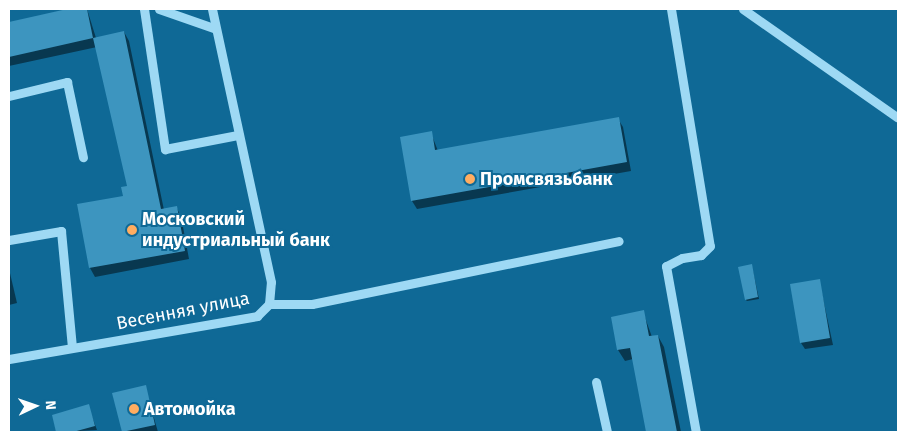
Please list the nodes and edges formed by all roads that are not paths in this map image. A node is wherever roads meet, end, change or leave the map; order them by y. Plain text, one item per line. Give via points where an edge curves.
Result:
1 (144, 9) edge
2 (158, 9) edge
3 (212, 9) edge
4 (671, 9) edge
5 (743, 9) edge
6 (216, 29) junction
7 (9, 96) edge
8 (898, 118) edge
9 (238, 135) junction
10 (83, 157) dead end
11 (9, 240) edge
12 (619, 241) dead end
13 (269, 304) junction
14 (72, 347) junction
15 (9, 359) edge
16 (596, 382) dead end
17 (606, 432) edge
18 (696, 432) edge

1 - 9 street via 164,149
2 - 6 street
3 - 6 street, Весенняя улица
4 - 18 street via 710,246 701,254 666,266
5 - 8 street
6 - 9 street, Весенняя улица
7 - 10 street via 67,82
9 - 13 street, Весенняя улица via 271,282
11 - 14 street via 61,231
12 - 13 street via 312,304
13 - 14 street, Весенняя улица via 257,316
14 - 15 street, Весенняя улица
16 - 17 street

